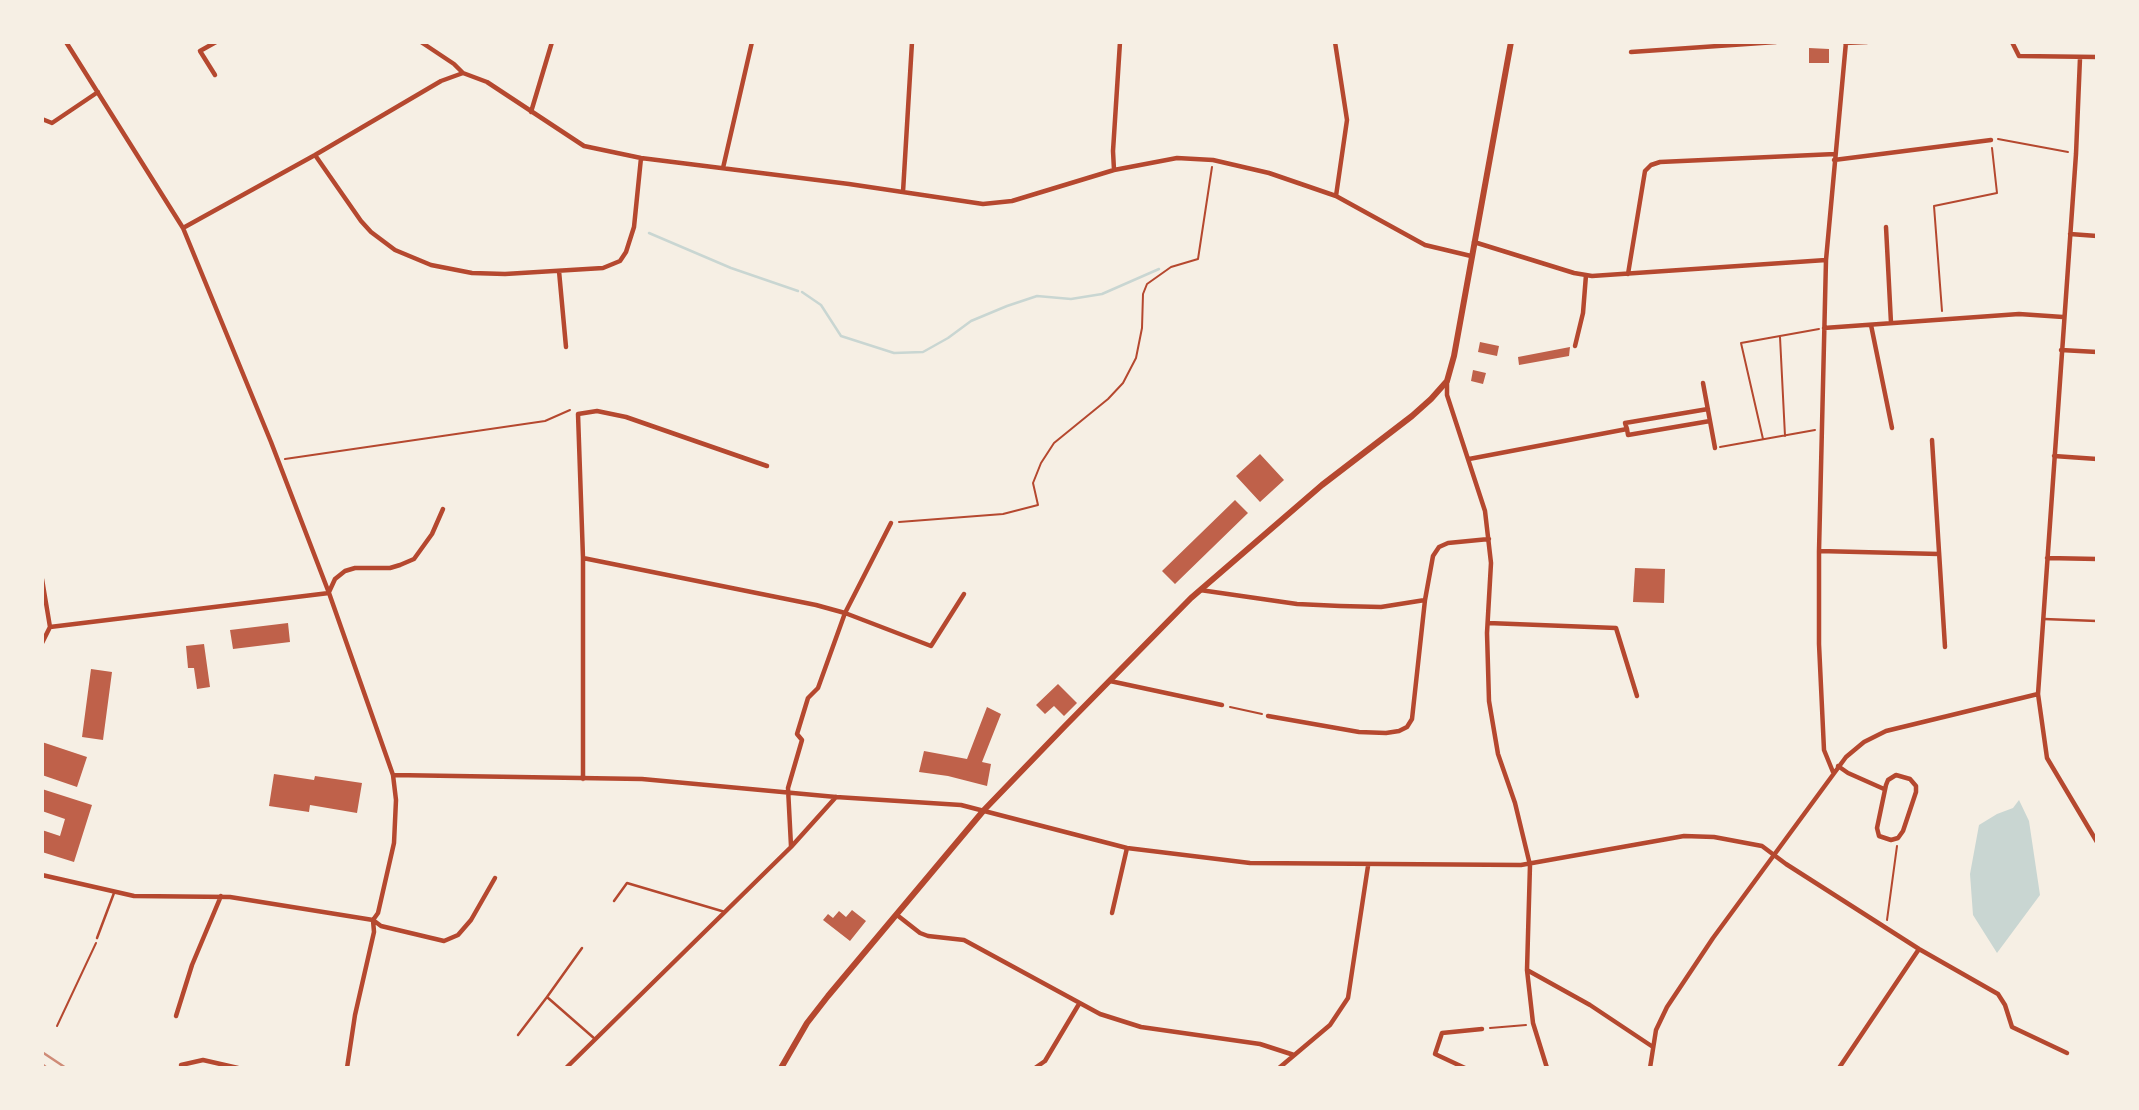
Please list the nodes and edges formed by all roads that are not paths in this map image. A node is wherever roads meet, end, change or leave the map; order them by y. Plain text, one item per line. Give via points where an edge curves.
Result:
1 (66, 42) edge
2 (216, 42) edge
3 (421, 42) edge
4 (552, 42) edge
5 (752, 42) edge
6 (912, 42) edge
7 (1120, 42) edge
8 (1335, 42) edge
9 (1511, 42) edge
10 (1776, 42) edge
11 (1867, 42) edge
12 (2012, 42) edge
13 (1845, 43) edge
14 (1631, 52) dead end
15 (2097, 57) edge
16 (2080, 58) junction
17 (463, 73) junction
18 (215, 75) dead end
19 (98, 92) junction
20 (531, 112) junction
21 (42, 119) edge
22 (1991, 140) road end
23 (315, 155) junction
24 (641, 158) junction
25 (1834, 158) junction
26 (723, 168) junction
27 (1114, 170) junction
28 (903, 192) junction
29 (1336, 196) junction
30 (1886, 227) dead end
31 (183, 228) junction
32 (2070, 234) junction
33 (2097, 236) edge
34 (1474, 242) junction
35 (1471, 256) junction
36 (1826, 260) junction
37 (559, 271) junction
38 (1628, 274) junction
39 (1586, 275) junction
40 (2063, 317) junction
41 (1891, 323) junction
42 (1871, 324) junction
43 (1824, 328) junction
44 (1575, 346) dead end
45 (566, 347) dead end
46 (2061, 350) junction
47 (2097, 352) edge
48 (1447, 381) junction
49 (1703, 383) dead end
50 (1708, 409) junction
51 (1710, 421) junction
52 (1892, 428) dead end
53 (1627, 429) junction
54 (1932, 440) dead end
55 (1715, 448) road end
56 (2054, 456) junction
57 (1469, 459) junction
58 (2097, 459) edge
59 (767, 466) dead end
60 (443, 509) dead end
61 (891, 523) road end
62 (1489, 539) junction
63 (1819, 551) junction
64 (1939, 554) junction
65 (583, 558) junction
66 (2047, 558) junction
67 (2097, 559) edge
68 (42, 579) edge
69 (1200, 590) junction
70 (329, 593) junction
71 (964, 594) dead end
72 (1425, 600) junction
73 (845, 613) junction
74 (2044, 619) junction
75 (2097, 621) edge
76 (1488, 623) junction
77 (50, 627) junction
78 (42, 643) edge
79 (1945, 647) dead end
80 (1110, 681) junction
81 (2038, 694) junction
82 (1637, 696) dead end
83 (1222, 705) road end
84 (1268, 716) road end
85 (1838, 766) junction
86 (1833, 772) junction
87 (393, 775) junction
88 (583, 779) junction
89 (1884, 789) junction
90 (790, 793) junction
91 (835, 797) junction
92 (984, 810) junction
93 (2097, 842) edge
94 (791, 846) junction
95 (1127, 848) junction
96 (1774, 855) junction
97 (1530, 865) junction
98 (1368, 866) junction
99 (42, 875) edge
100 (495, 878) dead end
101 (114, 893) junction
102 (221, 897) junction
103 (614, 901) dead end
104 (725, 912) junction
105 (1112, 913) dead end
106 (897, 915) junction
107 (373, 920) junction
108 (97, 938) road end
109 (582, 948) dead end
110 (1919, 949) junction
111 (1527, 970) junction
112 (547, 997) junction
113 (1079, 1004) junction
114 (176, 1016) dead end
115 (1482, 1029) road end
116 (519, 1035) dead end
117 (595, 1039) junction
118 (1653, 1047) junction
119 (2067, 1053) dead end
120 (1294, 1055) junction
121 (181, 1065) dead end
122 (239, 1068) edge
123 (347, 1068) edge
124 (566, 1068) edge
125 (781, 1068) edge
126 (1035, 1068) edge
127 (1279, 1068) edge
128 (1465, 1068) edge
129 (1547, 1068) edge
130 (1650, 1068) edge
131 (1839, 1068) edge

1 - 19 street
2 - 18 street via 200,51
3 - 17 street
4 - 20 street
5 - 26 street
6 - 28 street
7 - 27 street
8 - 29 street via 1348,120
9 - 34 main road
10 - 14 street
11 - 13 street
12 - 16 street via 2019,57
13 - 25 street
15 - 16 street
16 - 32 street
17 - 20 street via 487,82
17 - 23 street via 441,81
19 - 21 street via 52,123
19 - 31 street
20 - 24 street via 584,146
22 - 25 street
23 - 31 street
23 - 37 street via 361,221 395,250 431,265 472,273
24 - 26 street
24 - 37 street via 634,227 620,261 603,268
25 - 36 street
25 - 38 street via 1650,165 1645,172
26 - 28 street
27 - 28 street via 1012,201 983,204
27 - 29 street via 1177,158 1213,160
29 - 35 street via 1425,245
30 - 41 street
31 - 70 street
32 - 33 street
32 - 40 street
34 - 35 main road
34 - 39 street
35 - 48 main road
36 - 38 street
36 - 43 street
37 - 45 street
38 - 39 street
39 - 44 street
40 - 41 street via 2025,313
40 - 46 street
41 - 42 street
42 - 43 street
42 - 52 street
43 - 63 street
46 - 47 street
46 - 56 street
48 - 57 street via 1447,395
48 - 69 main road via 1412,416 1322,485
49 - 50 street
50 - 51 street
50 - 53 street via 1625,423
51 - 53 street via 1628,436
51 - 55 street
53 - 57 street
54 - 64 street
56 - 58 street
56 - 66 street
57 - 62 street
59 - 65 street via 626,417 597,411 578,414
60 - 70 street via 414,559 390,568 345,571
61 - 73 street
62 - 72 street via 1439,548 1433,556
62 - 76 street
63 - 64 street
63 - 86 street via 1824,750
64 - 79 street
65 - 73 street
65 - 88 street
66 - 67 street
66 - 74 street
68 - 77 street
69 - 72 street via 1340,606 1381,607
69 - 80 main road
70 - 77 street
70 - 87 street
71 - 73 street via 931,646
72 - 84 street via 1412,719 1407,727 1386,733 1359,732
73 - 90 street via 818,688 804,710
74 - 75 lane
74 - 81 street
76 - 82 street via 1616,628
76 - 97 street via 1487,675 1494,736
77 - 78 street
80 - 83 street
80 - 92 main road
81 - 85 street via 1886,731 1864,742
81 - 93 street via 2047,758
85 - 86 street
85 - 89 street
86 - 96 street
87 - 88 street
87 - 107 street via 394,843
88 - 90 street via 642,779
89 - 89 street via 1877,832 1886,839 1898,838 1916,786 1896,775
90 - 91 street
90 - 94 street
91 - 92 street
91 - 94 street
92 - 95 street
92 - 106 main road
94 - 104 street
95 - 98 street via 1250,863
95 - 105 street
96 - 97 street via 1762,846 1684,836
96 - 110 street
96 - 118 street via 1667,1007
97 - 98 street
97 - 111 street
98 - 120 street via 1348,998 1330,1025
99 - 101 street
100 - 107 street via 471,920 458,935 444,941
101 - 102 street
101 - 108 lane
102 - 107 street
102 - 114 street
103 - 104 lane via 627,883
104 - 117 street
106 - 113 street via 920,933 964,940
106 - 125 main road via 816,1011
107 - 123 street
109 - 112 lane
110 - 119 street via 1998,994 2012,1027
110 - 131 street
111 - 118 street
111 - 129 street via 1533,1023
112 - 116 lane
112 - 117 lane
113 - 120 street via 1141,1027 1259,1044
113 - 126 street via 1045,1060
115 - 128 street via 1442,1033 1435,1054
117 - 124 street
118 - 130 street
120 - 127 street
121 - 122 street via 203,1060

